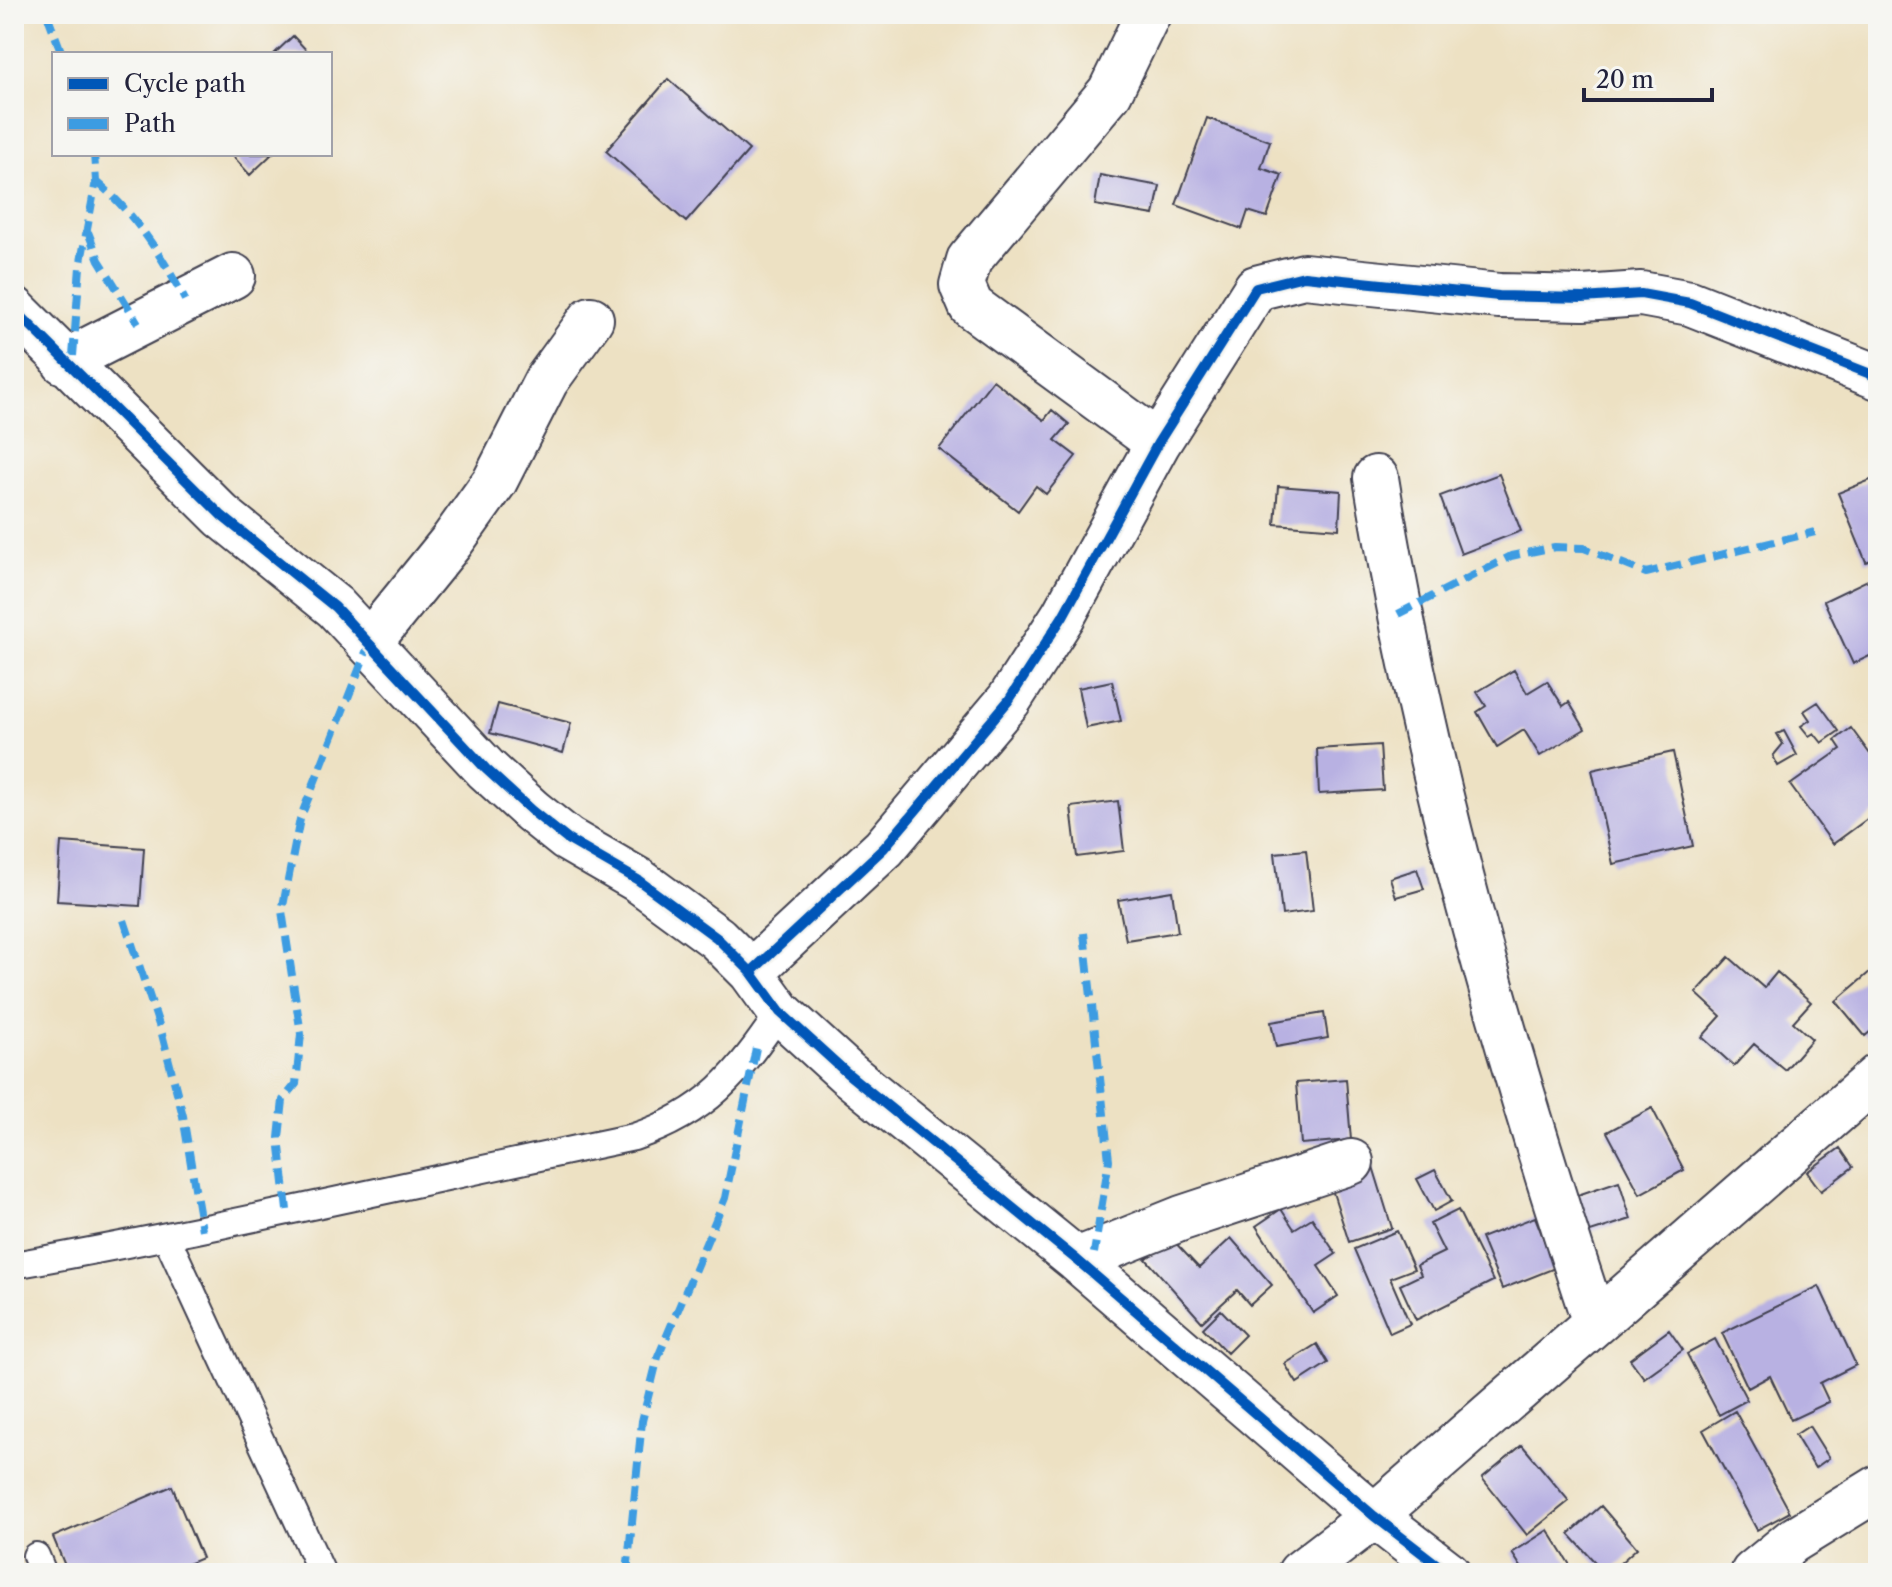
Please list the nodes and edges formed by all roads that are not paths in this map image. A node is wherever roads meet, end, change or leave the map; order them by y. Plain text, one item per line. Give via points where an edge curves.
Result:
1 (1148, 14) edge
2 (233, 276) dead end
3 (14, 309) edge
4 (591, 319) dead end
5 (64, 362) junction
6 (1878, 377) edge
7 (1158, 443) junction
8 (1376, 478) dead end
9 (370, 642) junction
10 (751, 972) junction
11 (780, 1012) junction
12 (1878, 1076) edge
13 (1351, 1162) dead end
14 (167, 1238) junction
15 (1077, 1260) junction
16 (14, 1265) edge
17 (1595, 1323) junction
18 (1878, 1488) edge
19 (1374, 1516) junction
20 (322, 1573) edge
21 (1300, 1573) edge
22 (1448, 1573) edge
23 (1753, 1573) edge

1 - 7 street via 1110,92 995,226 969,260 962,285 971,306
2 - 5 street
3 - 5 street
4 - 9 street via 546,381 495,481
5 - 9 street via 222,516
6 - 7 street via 1690,303 1641,294 1499,296 1304,276 1256,288
7 - 10 street via 1063,616 1009,700 884,848
8 - 17 street via 1398,614 1491,995
9 - 10 street via 486,769 532,811 567,839 688,914
10 - 11 street
11 - 14 lane via 735,1075 695,1110 664,1127
11 - 15 street
12 - 17 street
13 - 15 street via 1182,1218
14 - 16 lane
14 - 20 lane
15 - 19 street
17 - 19 street
18 - 23 street via 1792,1541
19 - 21 street
19 - 22 street

